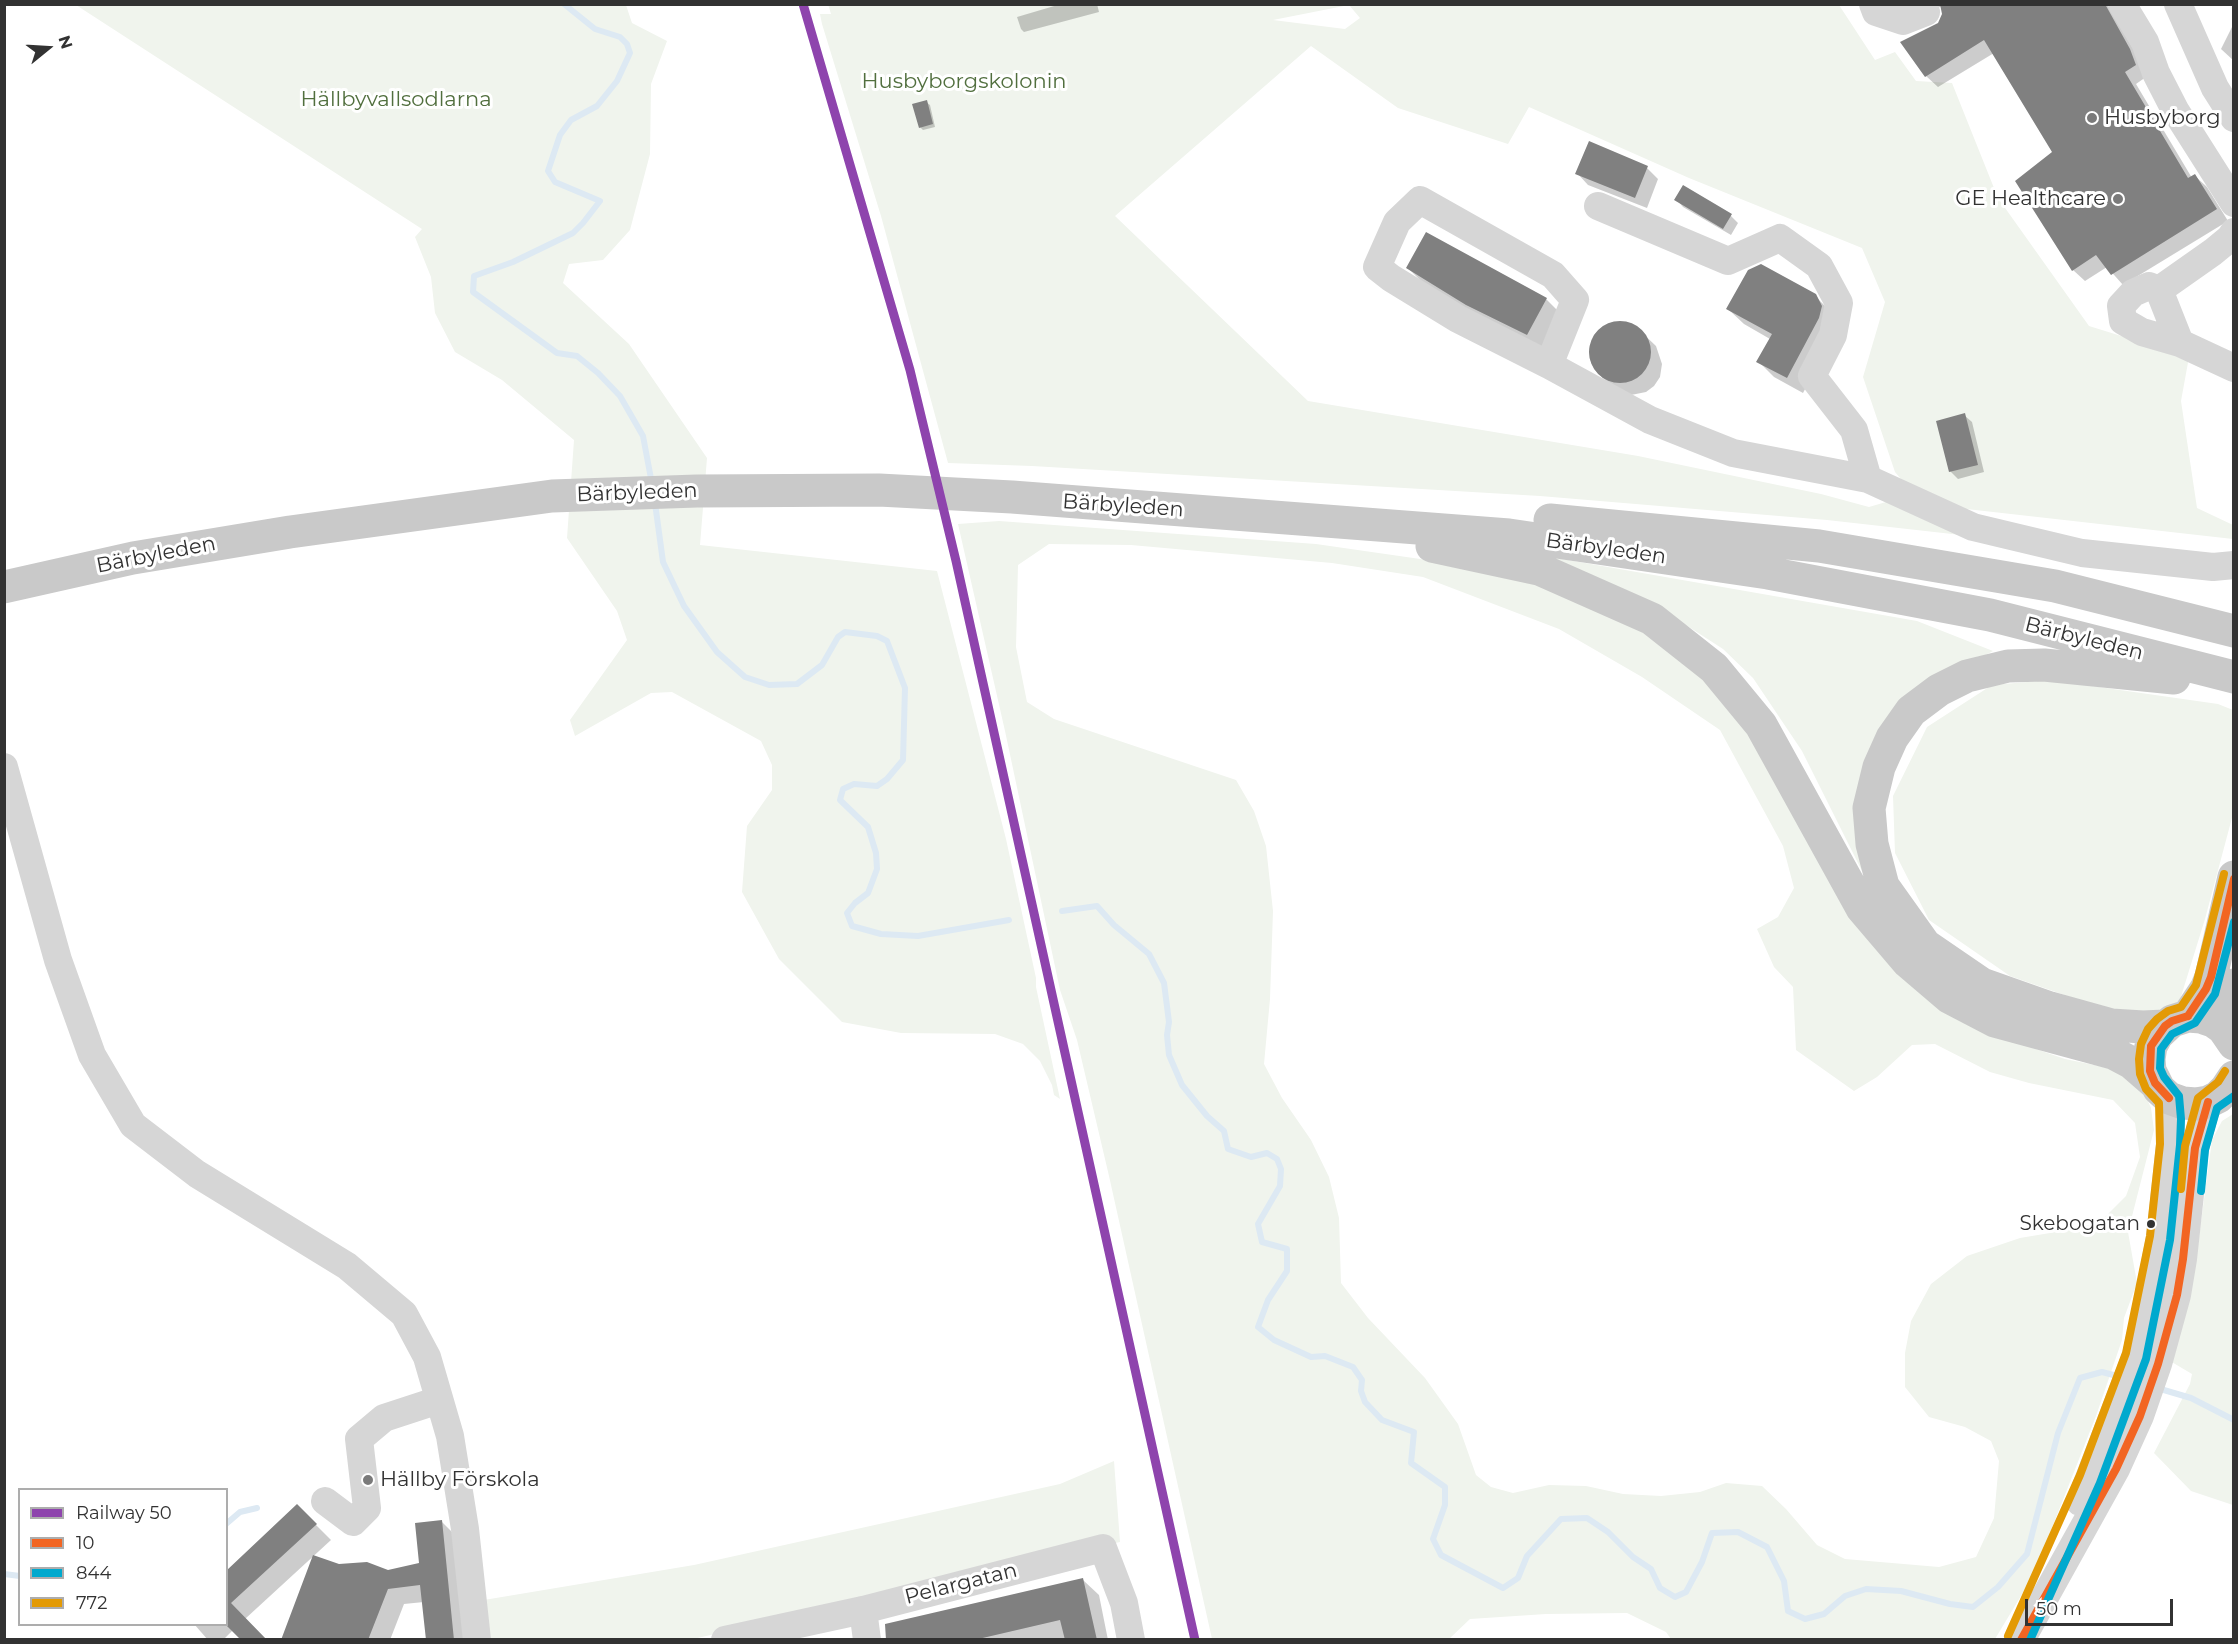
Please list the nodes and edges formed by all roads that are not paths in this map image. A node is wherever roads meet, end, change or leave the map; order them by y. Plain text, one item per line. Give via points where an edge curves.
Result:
1 (1873, 4) edge
2 (2122, 4) edge
3 (2178, 4) edge
4 (1926, 12) dead end
5 (2234, 118) edge
6 (2234, 203) edge
7 (1598, 206) dead end
8 (2234, 232) edge
9 (2159, 290) junction
10 (2180, 343) junction
11 (1549, 364) junction
12 (2234, 368) edge
13 (1869, 479) junction
14 (552, 487) junction
15 (1011, 489) junction
16 (1358, 524) junction
17 (2234, 565) edge
18 (4, 568) edge
19 (4, 587) edge
20 (2234, 632) edge
21 (2234, 678) edge
22 (4, 767) edge
23 (2234, 877) edge
24 (2234, 985) edge
25 (2177, 1021) junction
26 (2232, 1041) edge
27 (2225, 1089) edge
28 (2162, 1090) junction
29 (2147, 1360) junction
30 (439, 1400) junction
31 (325, 1501) dead end
32 (863, 1610) junction
33 (477, 1640) edge
34 (725, 1640) edge
35 (867, 1640) edge
36 (1131, 1640) edge
37 (2019, 1640) edge

1 - 4 street via 1876,12 1903,21
2 - 6 street via 2145,42 2175,110
3 - 5 street via 2215,88
7 - 13 street via 1728,261 1780,238 1819,266 1839,303 1833,335 1812,376 1854,430
8 - 9 street
9 - 10 street
9 - 10 street via 2149,286 2133,293 2121,306 2123,321 2142,332
10 - 12 street
11 - 11 street via 1458,319 1377,267 1397,222 1420,200 1553,275 1575,300
11 - 13 street via 1650,420 1733,453
13 - 17 street via 1973,527 2082,553 2213,567
14 - 15 main road, Bärbyleden
14 - 18 main road, Bärbyleden via 436,491 282,513
14 - 19 main road, Bärbyleden via 133,558
15 - 16 main road, Bärbyleden
15 - 20 main road, Bärbyleden via 1619,526 1819,546 2055,586
16 - 21 main road, Bärbyleden via 1509,535 1768,573 1990,615
16 - 28 main road via 1433,546 1539,569 1652,619 1714,668 1761,725 1862,909 1908,962 1949,997 1995,1021 2113,1053 2132,1063
21 - 25 main road via 2165,678 2044,665 2008,666 1967,676 1911,711 1892,738 1879,767 1869,808 1872,844 1883,886 1925,945 1982,984 2050,1008 2112,1025 2143,1027
22 - 30 street via 58,960 92,1055 133,1125 198,1174 347,1266 404,1314 427,1357
23 - 25 main road via 2211,977 2206,989
24 - 26 main road via 2230,994
25 - 26 main road via 2201,1017 2213,1021
25 - 28 main road via 2157,1035 2150,1052 2150,1071
27 - 28 main road via 2196,1104 2183,1103
27 - 29 street via 2195,1148 2177,1295
28 - 29 street via 2171,1119 2170,1145
29 - 37 street via 2129,1411 2090,1479
30 - 31 street via 384,1418 359,1439 367,1508 353,1522
30 - 33 street via 450,1436 465,1529
32 - 34 street, Pelargatan
32 - 35 street
32 - 36 street, Pelargatan via 1102,1548 1124,1603

